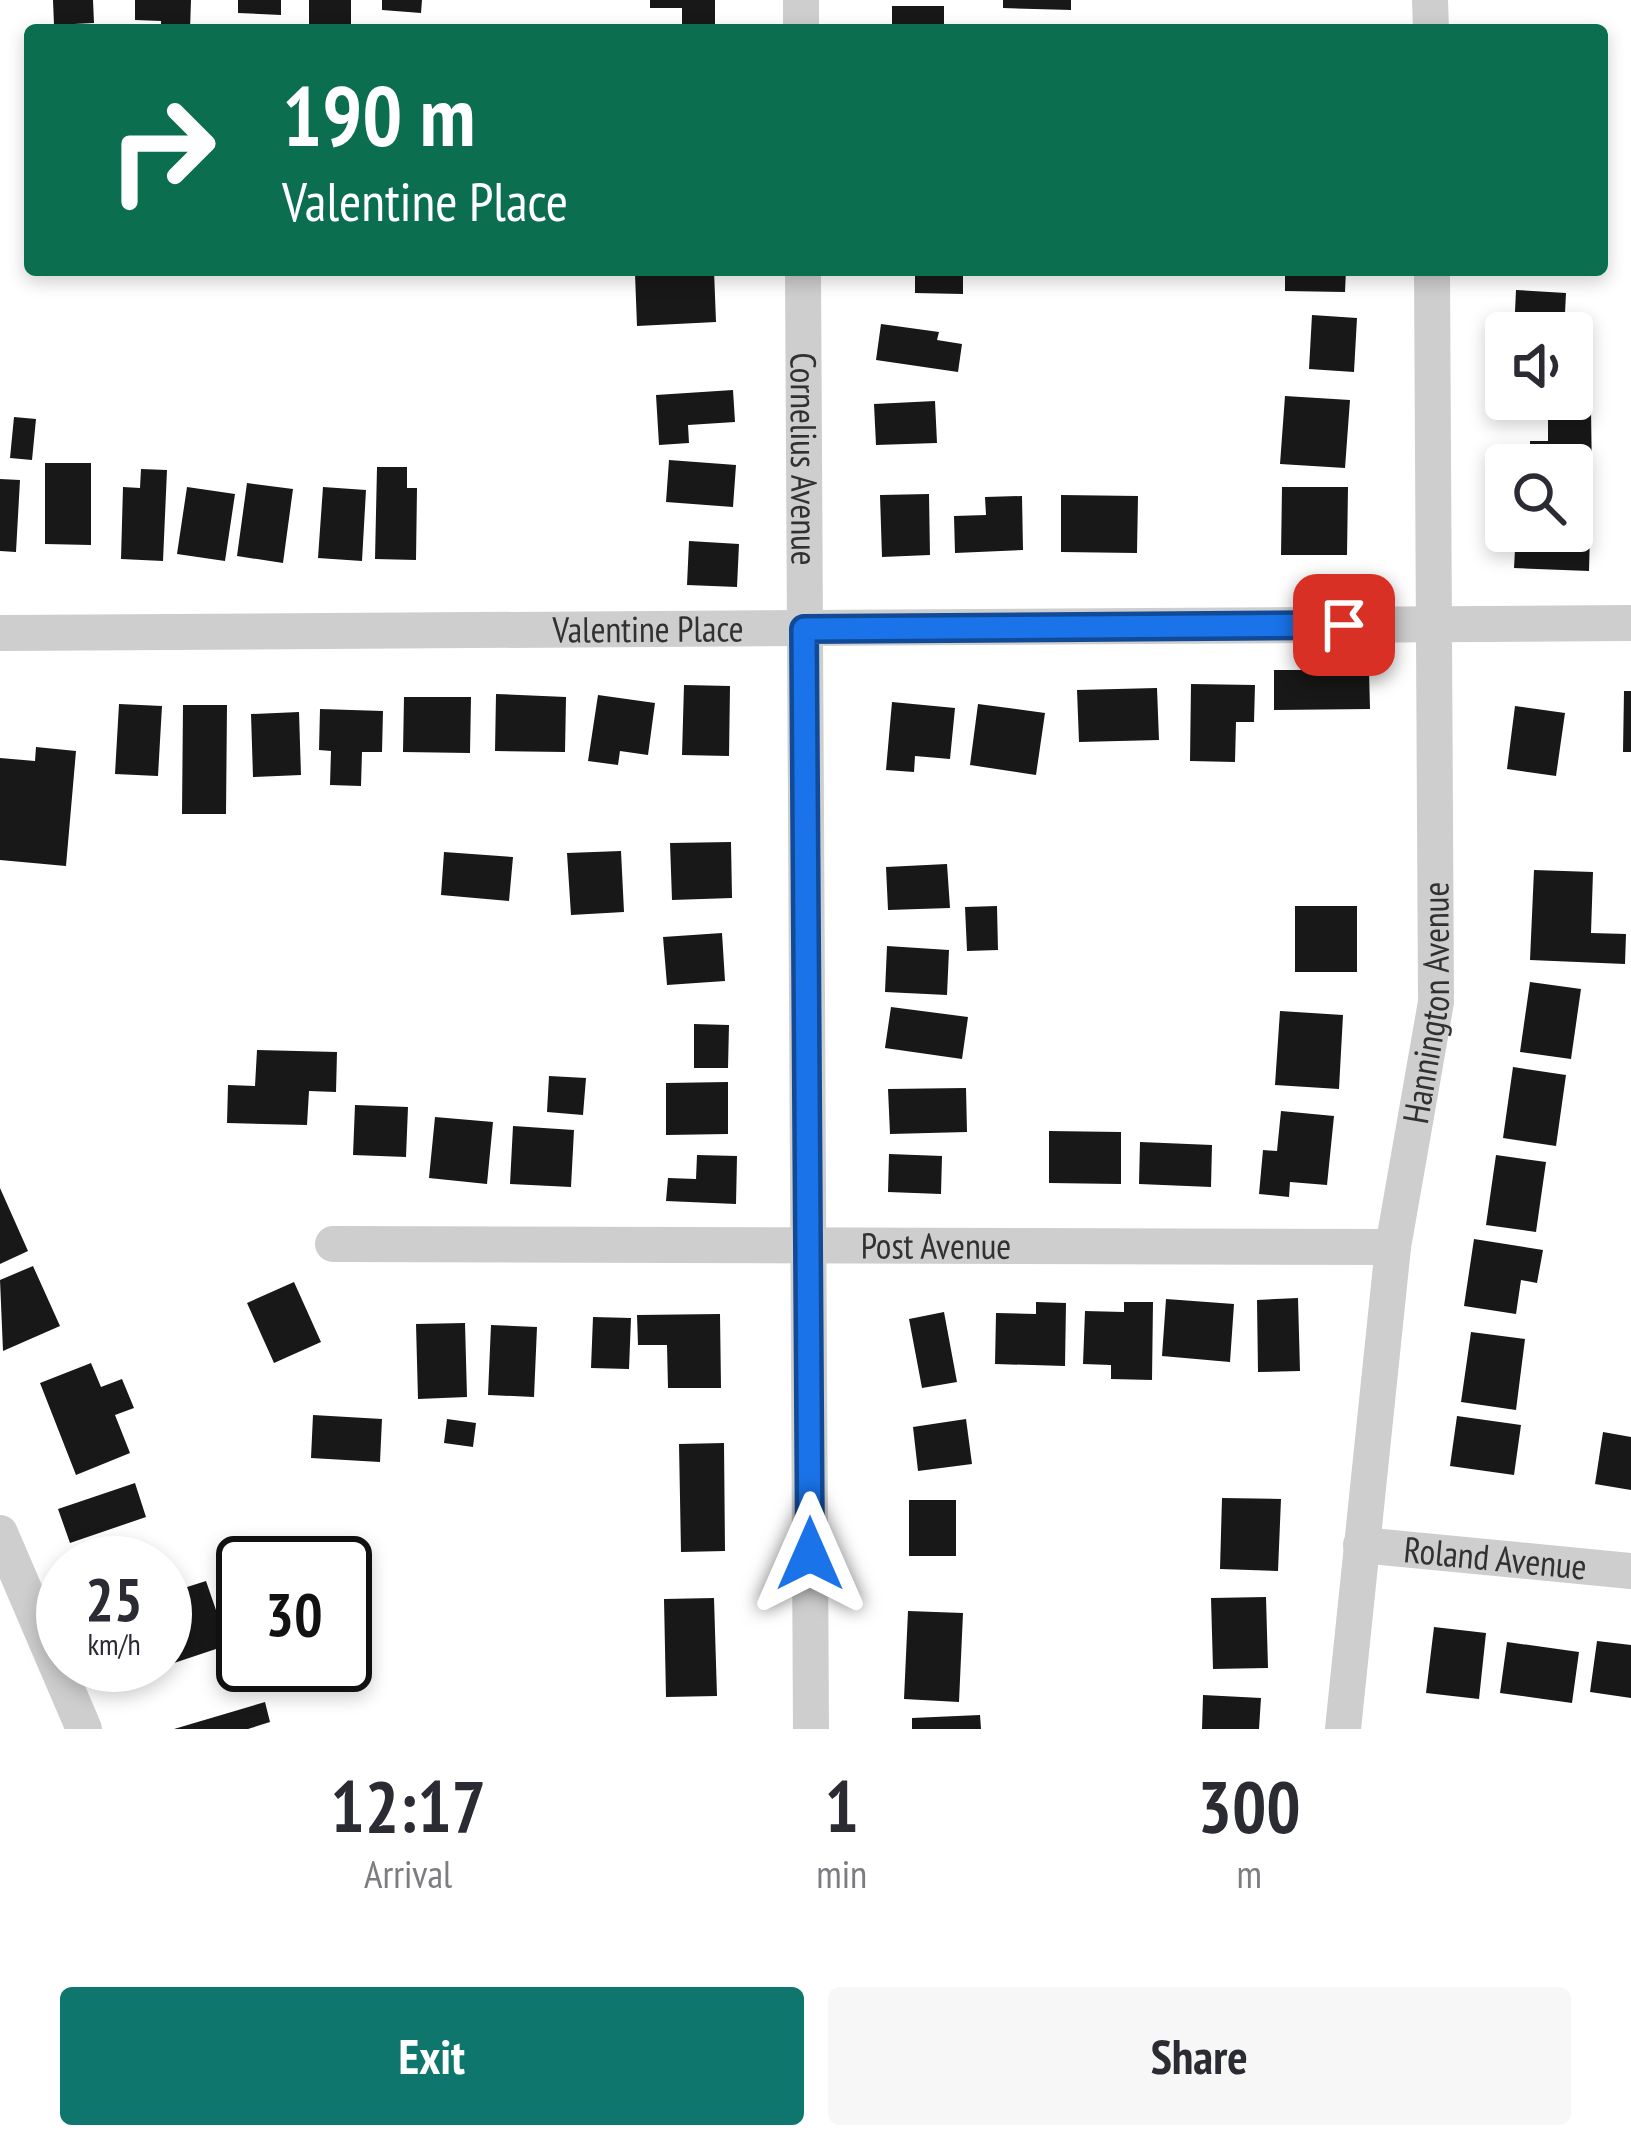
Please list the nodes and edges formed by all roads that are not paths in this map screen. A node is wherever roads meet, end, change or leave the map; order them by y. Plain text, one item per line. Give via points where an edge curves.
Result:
1 (802, 276) edge
2 (1432, 276) edge
3 (1631, 623) edge
4 (1434, 624) junction
5 (804, 629) junction
6 (0, 633) edge
7 (332, 1244) dead end
8 (808, 1247) junction
9 (1394, 1247) junction
10 (0, 1533) edge
11 (1361, 1546) junction
12 (1631, 1571) edge
13 (84, 1729) edge
14 (811, 1729) edge
15 (1343, 1729) edge

1 - 5 street, Cornelius Avenue
2 - 4 street, Hannington Avenue
3 - 4 street, Valentine Place
4 - 5 street, Valentine Place
4 - 9 street, Hannington Avenue via 1436,1002
5 - 6 street, Valentine Place
5 - 8 street, Cornelius Avenue
7 - 8 street, Post Avenue
8 - 9 street, Post Avenue
8 - 14 street, Cornelius Avenue
9 - 11 street, Hannington Avenue
10 - 13 street
11 - 12 street, Roland Avenue
11 - 15 street, Hannington Avenue

